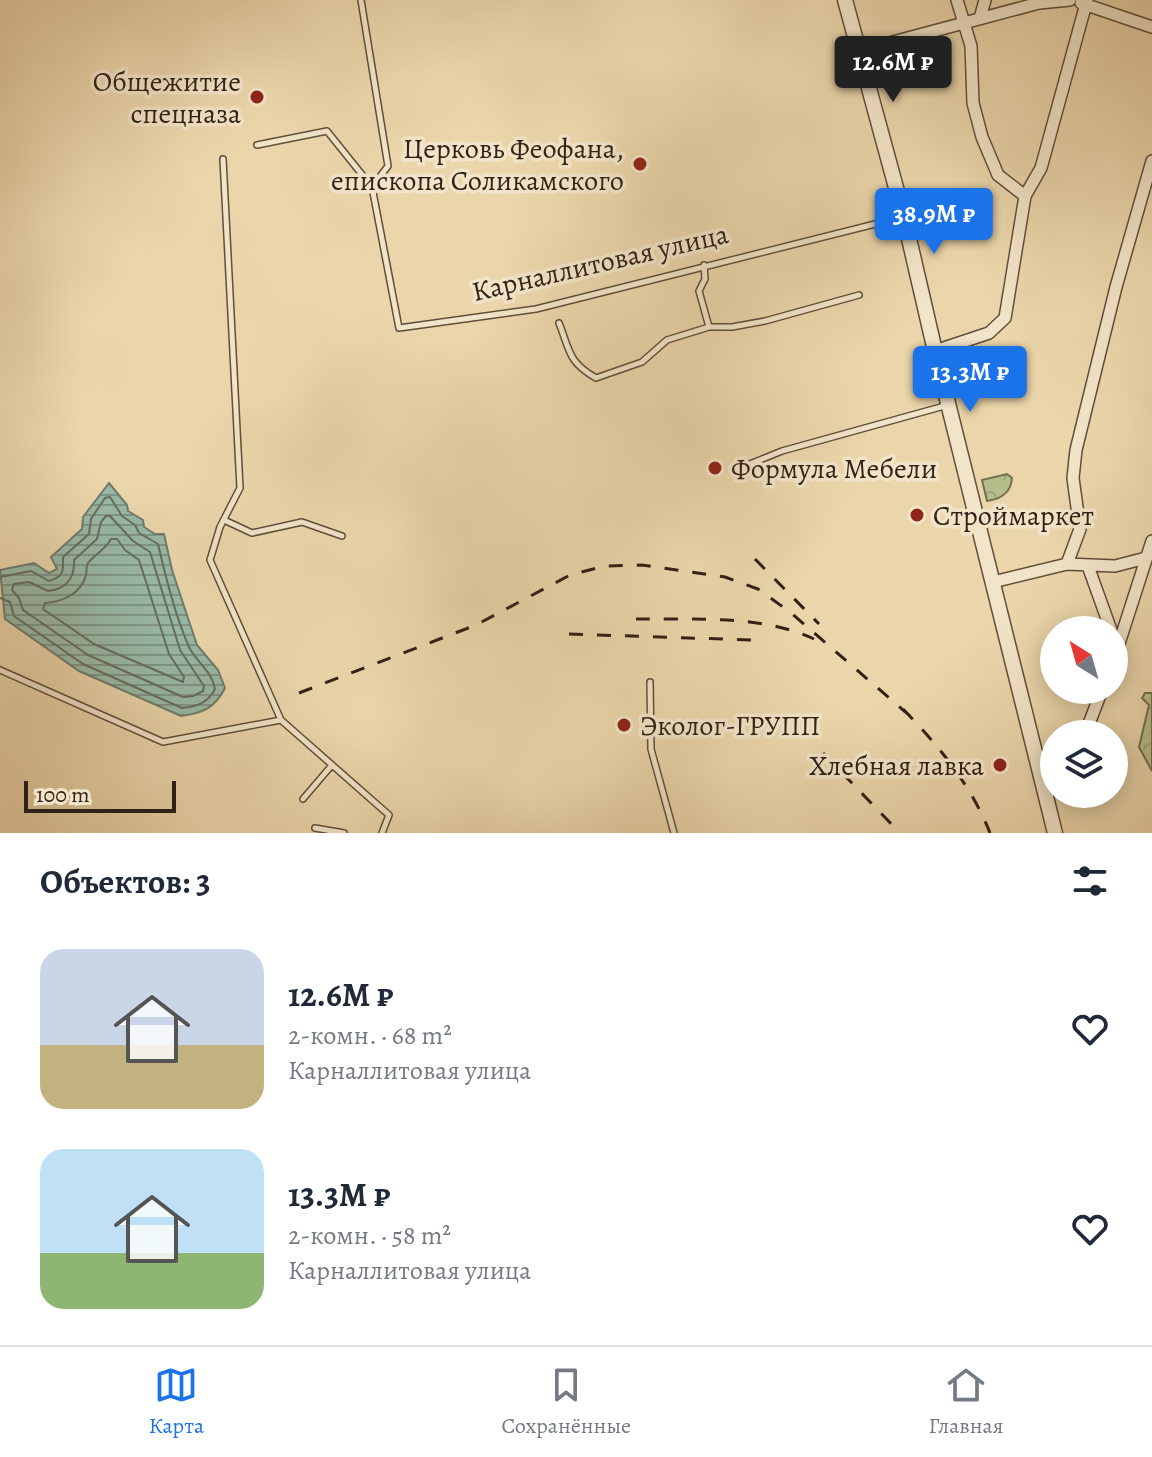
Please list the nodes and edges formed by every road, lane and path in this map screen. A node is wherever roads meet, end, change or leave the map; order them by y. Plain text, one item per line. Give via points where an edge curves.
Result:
1 (361, 0) edge
2 (845, 0) edge
3 (957, 0) edge
4 (985, 0) edge
5 (1071, 0) edge
6 (1086, 2) edge
7 (980, 18) junction
8 (963, 23) junction
9 (1152, 27) edge
10 (859, 51) junction
11 (257, 145) dead end
12 (223, 159) dead end
13 (1152, 161) edge
14 (372, 187) junction
15 (1025, 196) junction
16 (904, 217) junction
17 (704, 265) junction
18 (859, 295) dead end
19 (559, 323) dead end
20 (709, 327) junction
21 (935, 351) junction
22 (948, 405) junction
23 (750, 464) dead end
24 (224, 520) junction
25 (342, 536) dead end
26 (1152, 541) edge
27 (1146, 558) junction
28 (1067, 564) junction
29 (1088, 566) junction
30 (993, 582) junction
31 (1106, 616) edge
32 (1126, 616) edge
33 (0, 670) edge
34 (650, 682) dead end
35 (281, 720) junction
36 (1040, 759) edge
37 (332, 765) junction
38 (303, 799) dead end
39 (1052, 808) edge
40 (315, 828) dead end
41 (344, 833) edge
42 (382, 833) edge
43 (674, 833) edge
44 (1055, 833) edge

1 - 14 lane via 388,166
2 - 10 street
3 - 8 street
4 - 7 street
5 - 6 street
5 - 7 street
6 - 9 street
6 - 15 street via 1041,168
7 - 8 street
8 - 10 street
8 - 15 street via 971,46 973,103 985,146 998,175
10 - 16 street
11 - 14 lane, Карналлитовая улица via 327,131
12 - 24 lane via 240,488
13 - 28 street via 1076,450 1073,478 1080,529
14 - 17 lane, Карналлитовая улица via 399,328 536,309
15 - 21 street via 1005,318 989,333
16 - 17 lane, Карналлитовая улица
16 - 21 street
17 - 20 lane via 699,291
18 - 20 lane via 765,321
19 - 20 lane via 571,359 596,378 642,362 667,340
21 - 22 street
22 - 23 lane
22 - 30 street
24 - 25 lane via 252,533 302,522
24 - 35 lane via 210,560
26 - 27 street
27 - 29 street
27 - 32 street
28 - 29 street
28 - 30 street
29 - 31 street
30 - 36 street
33 - 35 lane via 163,742
34 - 43 lane via 651,749
35 - 37 lane
37 - 38 lane
37 - 42 lane via 389,815
39 - 44 street
40 - 41 lane

